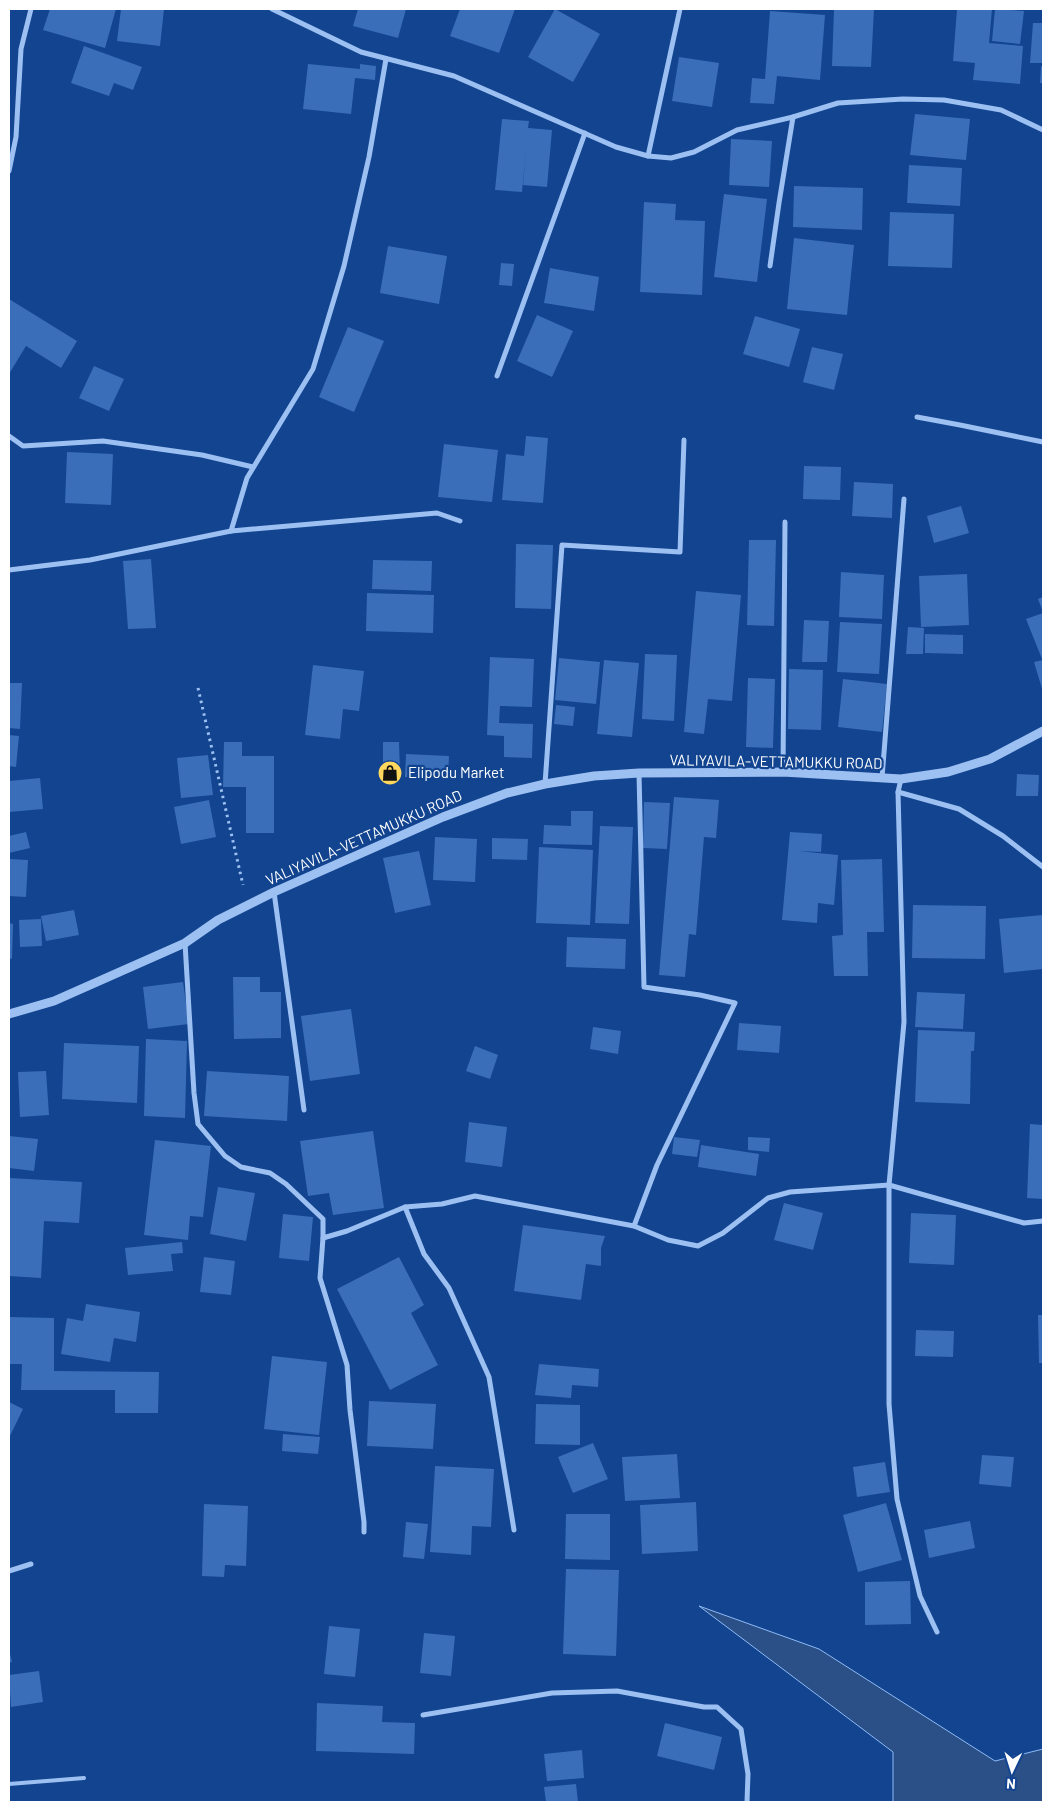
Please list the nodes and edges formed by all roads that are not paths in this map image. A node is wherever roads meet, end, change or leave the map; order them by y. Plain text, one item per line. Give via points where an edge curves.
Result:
1 (31, 9) edge
2 (272, 9) edge
3 (680, 9) edge
4 (386, 59) junction
5 (794, 117) junction
6 (1043, 130) edge
7 (585, 133) junction
8 (648, 156) junction
9 (9, 171) edge
10 (770, 266) dead end
11 (497, 376) dead end
12 (917, 418) dead end
13 (9, 436) edge
14 (684, 440) dead end
15 (1043, 442) edge
16 (253, 467) junction
17 (904, 500) dead end
18 (460, 521) dead end
19 (785, 522) dead end
20 (231, 531) junction
21 (9, 570) edge
22 (1043, 731) edge
23 (783, 772) junction
24 (639, 773) junction
25 (882, 778) junction
26 (901, 779) junction
27 (545, 784) junction
28 (898, 792) junction
29 (1043, 867) edge
30 (274, 892) junction
31 (185, 943) junction
32 (9, 1014) edge
33 (304, 1110) dead end
34 (890, 1185) junction
35 (405, 1207) junction
36 (1043, 1221) edge
37 (634, 1226) junction
38 (323, 1238) junction
39 (514, 1530) dead end
40 (364, 1532) dead end
41 (31, 1564) dead end
42 (9, 1571) edge
43 (937, 1632) dead end
44 (423, 1715) dead end
45 (84, 1778) dead end
46 (9, 1784) edge
47 (747, 1802) edge

1 - 9 street via 21,48 16,137
2 - 4 street via 361,52
3 - 8 street
4 - 7 street via 454,76
4 - 16 street via 369,157 344,266 313,369
5 - 6 street via 838,103 944,100 1001,110
5 - 8 street via 737,130 694,152 671,158
5 - 10 street
7 - 8 street via 616,147
7 - 11 street
12 - 15 street
13 - 16 street via 24,446 103,441 202,455
14 - 27 street via 680,552 562,545
16 - 20 street
17 - 25 street
18 - 20 street via 437,513
19 - 23 street
20 - 21 street via 90,560
22 - 26 street, VALIYAVILA-VETTAMUKKU ROAD via 990,759 948,772
23 - 24 street, VALIYAVILA-VETTAMUKKU ROAD
23 - 25 street, VALIYAVILA-VETTAMUKKU ROAD
24 - 27 street, VALIYAVILA-VETTAMUKKU ROAD
24 - 37 street via 644,988 700,995 734,1004 657,1166
25 - 26 street, VALIYAVILA-VETTAMUKKU ROAD
26 - 28 street
27 - 30 street, VALIYAVILA-VETTAMUKKU ROAD via 507,793 443,817
28 - 29 street via 959,808
28 - 34 street via 904,1022
30 - 31 street, VALIYAVILA-VETTAMUKKU ROAD via 218,920
30 - 33 street
31 - 32 street, VALIYAVILA-VETTAMUKKU ROAD via 54,1001
31 - 38 street via 198,1124 226,1156 242,1167 270,1173 286,1184 323,1219
34 - 36 street via 1024,1223
34 - 37 street via 790,1192 768,1198 723,1233 698,1246 668,1240
34 - 43 street via 889,1404 897,1499 920,1596
35 - 37 street via 442,1204 475,1196
35 - 38 street
35 - 39 street via 424,1254 449,1288 488,1378
38 - 40 street via 320,1278 347,1364
41 - 42 street
44 - 47 street via 561,1692 617,1691 717,1707 741,1729 748,1774
45 - 46 lane

